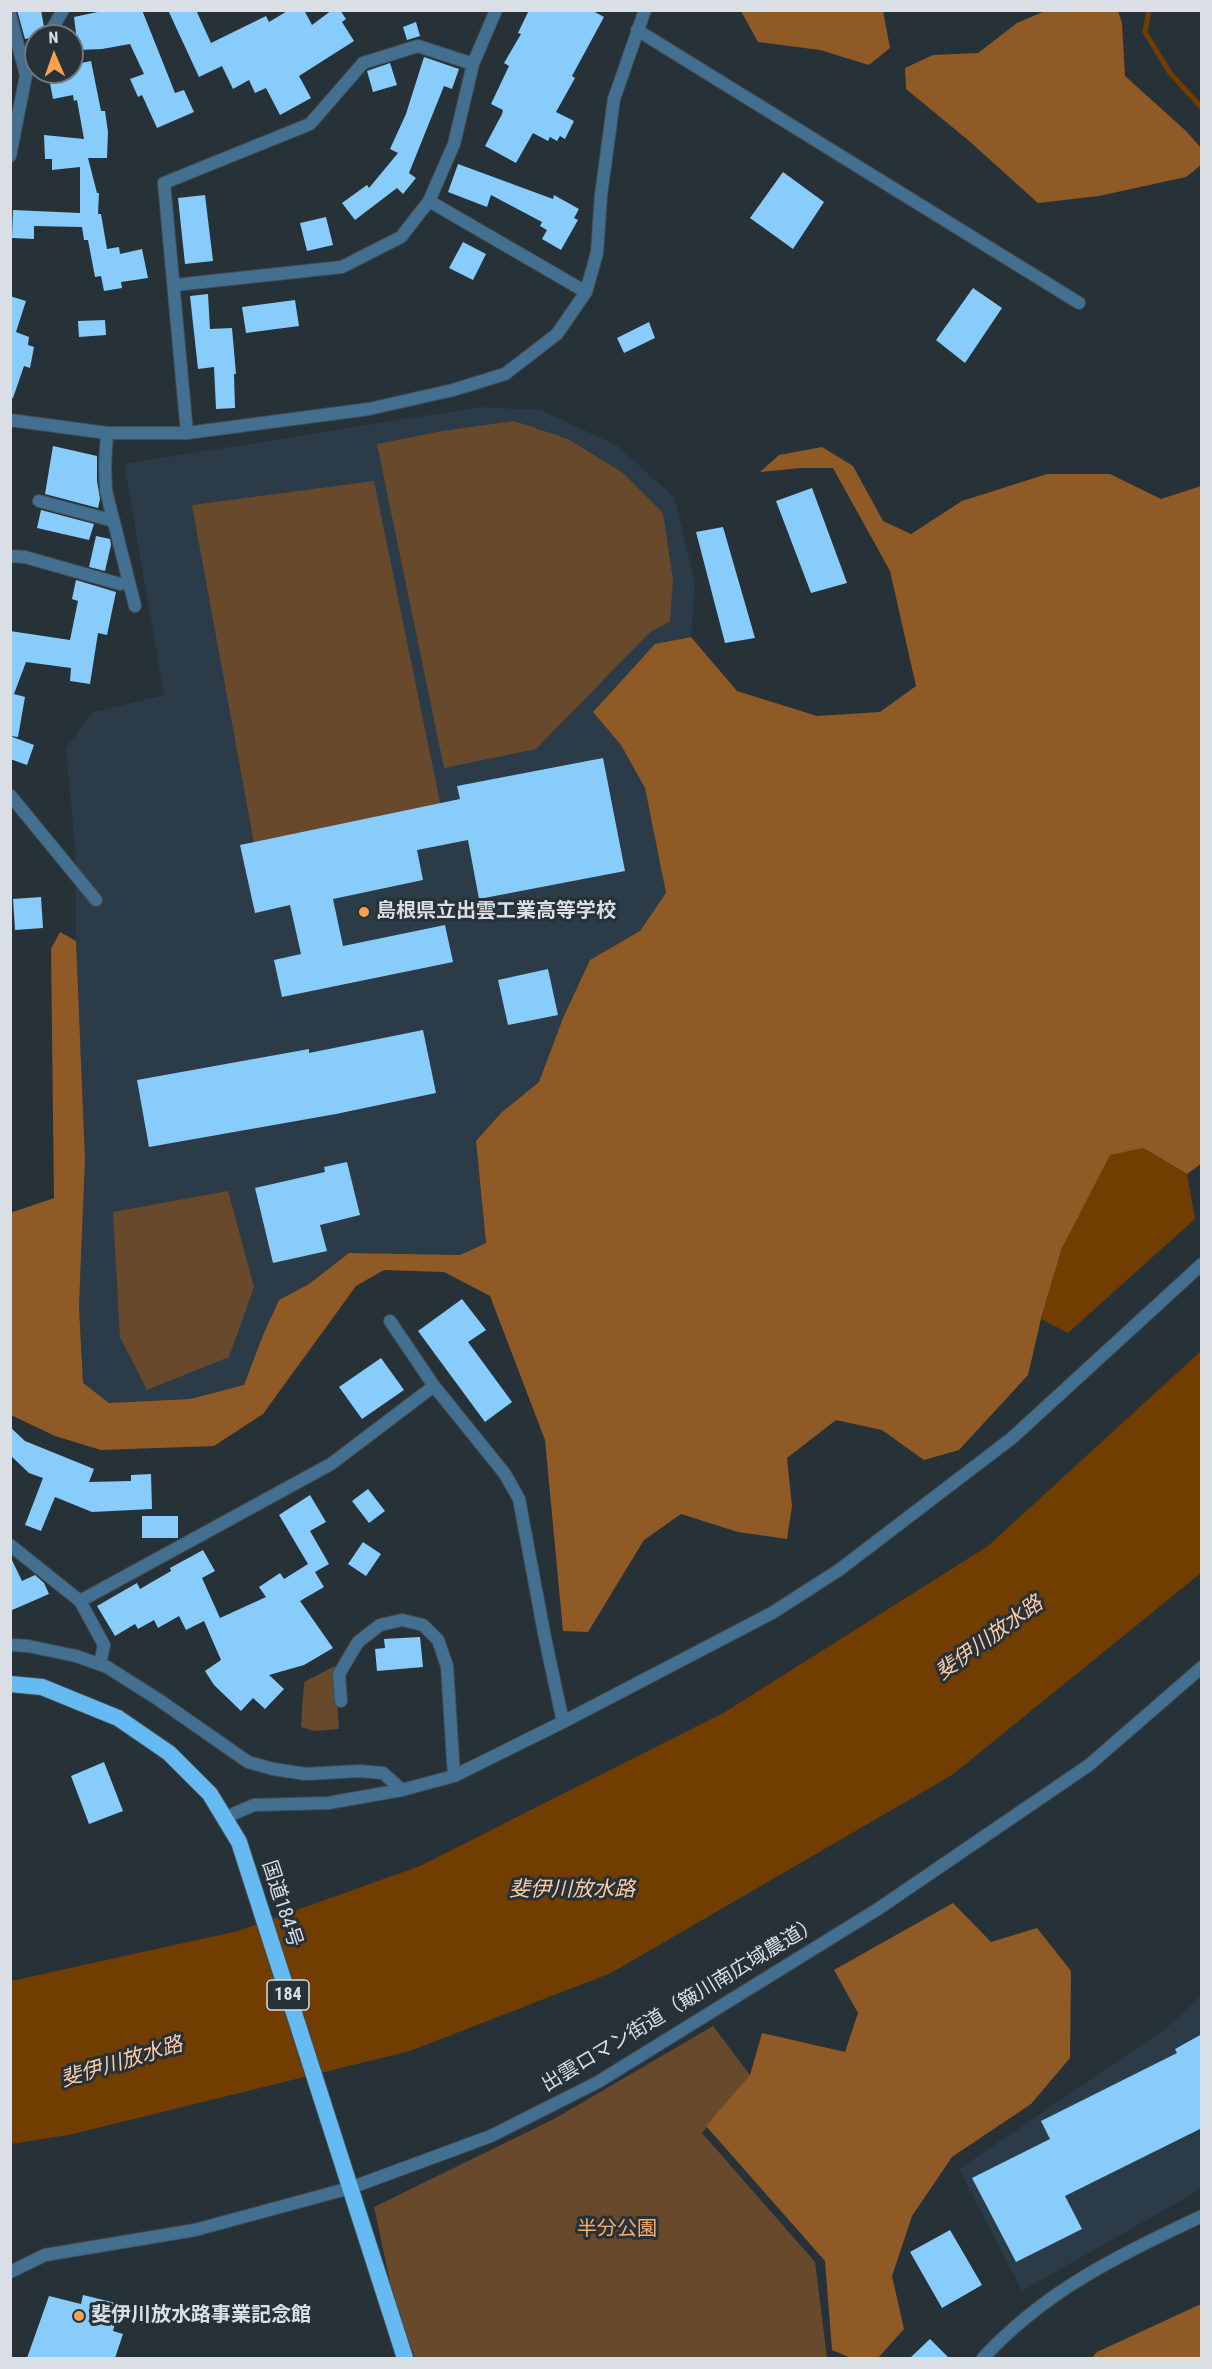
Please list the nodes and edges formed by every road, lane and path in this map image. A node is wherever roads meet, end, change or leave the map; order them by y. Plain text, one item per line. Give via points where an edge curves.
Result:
1 (63, 10) edge
2 (496, 10) edge
3 (645, 10) edge
4 (10, 15) edge
5 (55, 24) edge
6 (637, 30) junction
7 (473, 64) junction
8 (24, 68) edge
9 (24, 84) edge
10 (10, 156) edge
11 (429, 201) junction
12 (175, 285) junction
13 (586, 292) junction
14 (1079, 303) dead end
15 (10, 420) edge
16 (107, 433) junction
17 (187, 433) junction
18 (39, 501) dead end
19 (114, 521) junction
20 (10, 556) edge
21 (129, 582) junction
22 (135, 606) dead end
23 (10, 795) edge
24 (96, 900) dead end
25 (1202, 1264) edge
26 (390, 1321) dead end
27 (434, 1386) junction
28 (10, 1545) edge
29 (80, 1600) junction
30 (10, 1645) edge
31 (100, 1664) junction
32 (1202, 1667) edge
33 (10, 1684) edge
34 (341, 1701) dead end
35 (563, 1722) junction
36 (454, 1776) junction
37 (402, 1790) junction
38 (226, 1818) junction
39 (350, 2188) junction
40 (1202, 2216) edge
41 (10, 2272) edge
42 (405, 2358) edge
43 (983, 2358) edge

1 - 5 street
2 - 7 street
3 - 6 street
4 - 8 street
6 - 13 street via 614,99 597,253
6 - 14 street
7 - 11 street via 454,144
7 - 12 street via 418,46 363,63 310,124 164,183
9 - 10 street
11 - 12 street via 401,237 342,267
11 - 13 street
12 - 17 street
13 - 17 street via 557,333 505,374 369,409
15 - 16 street
16 - 17 street
16 - 19 street via 106,490
18 - 19 street
19 - 21 street
20 - 21 street via 120,584
21 - 22 street
23 - 24 street
25 - 35 street via 1012,1438 839,1570 771,1613
26 - 27 street
27 - 29 street via 331,1464
27 - 35 street via 505,1473 519,1499
28 - 29 street
29 - 31 street via 104,1645
30 - 31 street
31 - 37 street via 248,1761 306,1774 383,1773
32 - 39 street, 出雲ロマン街道（簸川南広域農道） via 1089,1765 878,1909 598,2082 491,2136
33 - 38 highway, 国道184号 / 184 via 42,1686 118,1718 169,1753 210,1794
34 - 36 street via 339,1674 358,1641 380,1625 402,1620 423,1625 438,1640 447,1666
35 - 36 street
36 - 37 street
37 - 38 street via 328,1803 254,1805
38 - 39 highway, 国道184号 / 184 via 239,1842
39 - 41 street, 出雲ロマン街道（簸川南広域農道） via 195,2230 45,2255
39 - 42 highway, 国道184号 / 184
40 - 43 street via 1068,2285 1010,2330

